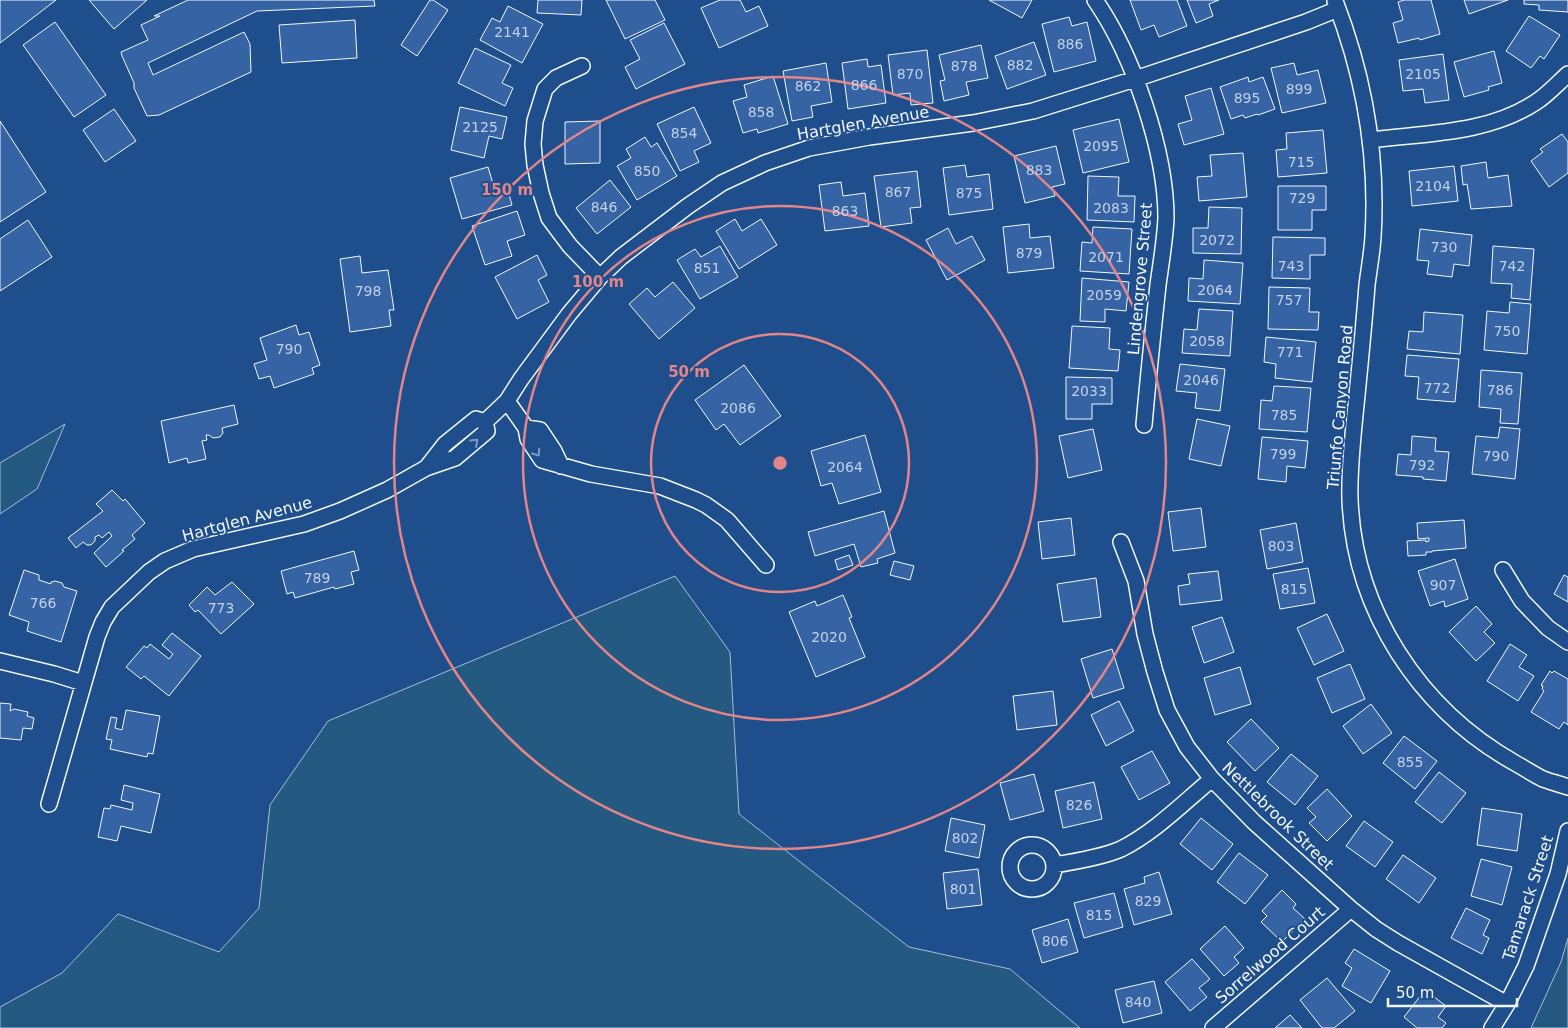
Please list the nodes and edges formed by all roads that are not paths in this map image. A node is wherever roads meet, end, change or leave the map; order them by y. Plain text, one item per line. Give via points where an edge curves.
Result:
1 (1095, 0) edge
2 (1336, 5) edge
3 (582, 66) dead end
4 (1568, 74) edge
5 (1135, 79) junction
6 (1371, 140) junction
7 (600, 278) junction
8 (507, 401) junction
9 (1144, 425) dead end
10 (1122, 542) dead end
11 (766, 565) dead end
12 (1502, 570) dead end
13 (1568, 642) edge
14 (0, 661) edge
15 (84, 683) junction
16 (1212, 779) junction
17 (1568, 787) edge
18 (49, 804) dead end
19 (1568, 831) edge
20 (1054, 865) dead end
21 (1351, 909) junction
22 (1507, 1004) junction
23 (1213, 1028) edge
24 (1492, 1028) edge

1 - 5 street, Lindengrove Street via 1118,37
2 - 5 street, Hartglen Avenue via 1306,22
2 - 6 street, Triunfo Canyon Road via 1352,49
3 - 7 street via 556,78 545,89 535,121 534,165 549,218
4 - 6 street via 1536,102 1503,119 1444,132
5 - 7 street, Hartglen Avenue via 1004,118 868,137 785,155 722,183 688,206
5 - 9 street, Lindengrove Street via 1154,136 1163,180 1166,218
6 - 17 street, Triunfo Canyon Road via 1373,236 1350,498 1356,548 1364,580 1388,634 1432,698 1461,726 1496,752 1542,779
7 - 8 street, Hartglen Avenue via 569,314
8 - 11 street via 526,428 540,430 560,466 660,486 696,500 727,520
8 - 15 street, Hartglen Avenue via 485,422 476,419 445,444 426,468 387,490 304,524 193,549 165,561 112,607 97,637
10 - 16 street, Nettlebrook Street via 1136,581 1145,634 1167,710 1187,747
12 - 13 street via 1522,601 1541,622
14 - 15 street
15 - 18 street, Hartglen Avenue
16 - 20 street via 1148,832 1119,850
16 - 21 street, Nettlebrook Street via 1254,822
19 - 22 street, Tamarack Street via 1558,874 1526,966
21 - 22 street, Nettlebrook Street via 1398,943
21 - 23 street, Sorrelwood Court
22 - 24 street, Tamarack Street

